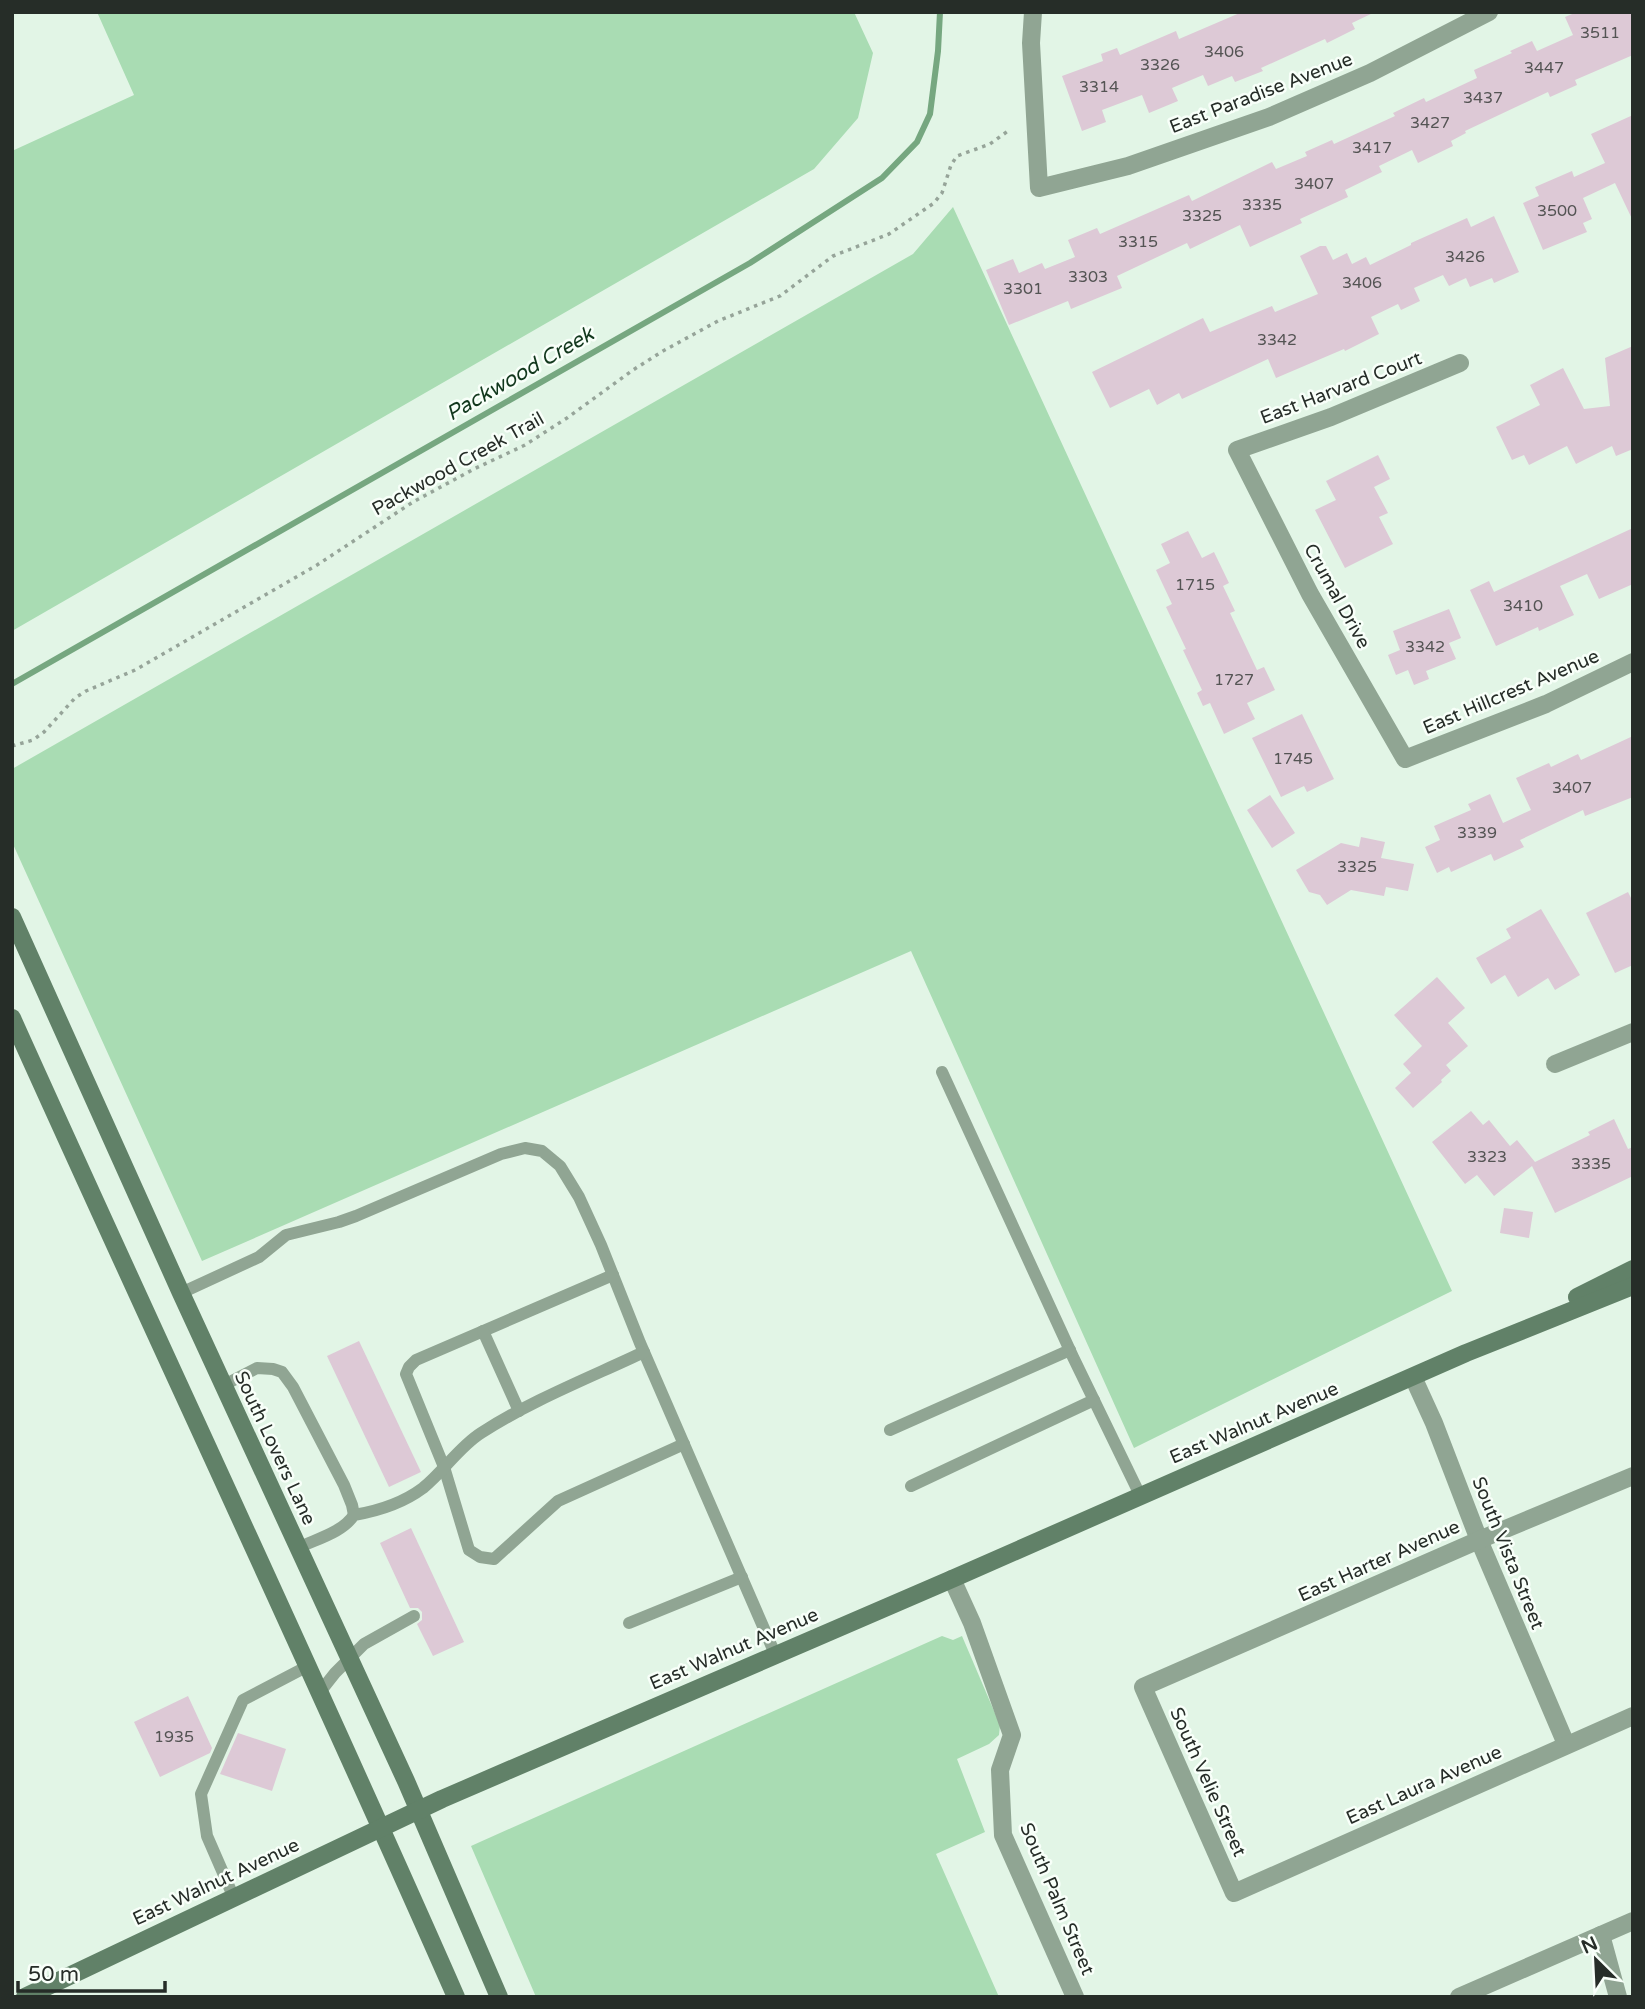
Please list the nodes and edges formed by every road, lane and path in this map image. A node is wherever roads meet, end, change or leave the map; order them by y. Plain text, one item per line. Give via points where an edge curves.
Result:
1 (1033, 12) edge
2 (1489, 12) edge
3 (1008, 131) dead end
4 (1460, 363) dead end
5 (1237, 450) joint
6 (1633, 662) edge
7 (12, 746) edge
8 (1405, 759) joint
9 (12, 917) edge
10 (12, 1018) edge
11 (1633, 1032) edge
12 (1555, 1064) dead end
13 (942, 1072) dead end
14 (1633, 1269) edge
15 (613, 1275) junction
16 (1633, 1286) edge
17 (181, 1293) junction
18 (483, 1331) junction
19 (1070, 1350) junction
20 (644, 1352) junction
21 (1466, 1353) junction
22 (1413, 1377) junction
23 (223, 1385) junction
24 (1094, 1401) junction
25 (519, 1411) junction
26 (890, 1430) dead end
27 (684, 1444) junction
28 (444, 1467) junction
29 (1633, 1476) edge
30 (911, 1486) dead end
31 (1140, 1495) junction
32 (354, 1515) junction
33 (1479, 1541) junction
34 (298, 1548) junction
35 (742, 1577) junction
36 (952, 1578) junction
37 (414, 1616) dead end
38 (629, 1623) dead end
39 (775, 1654) junction
40 (349, 1658) junction
41 (308, 1666) junction
42 (1143, 1687) joint
43 (320, 1692) junction
44 (1633, 1716) edge
45 (1566, 1744) junction
46 (418, 1810) junction
47 (381, 1826) junction
48 (1234, 1894) joint
49 (234, 1898) junction
50 (1633, 1921) edge
51 (1601, 1935) junction
52 (1464, 1996) edge
53 (25, 1997) edge
54 (456, 1997) edge
55 (499, 1997) edge
56 (1075, 1997) edge
57 (1618, 1997) edge

1 - 2 street, East Paradise Avenue via 1039,188 1128,166 1269,117 1370,73
3 - 7 path, Packwood Creek Trail via 990,144 957,156 934,203 889,234 833,256 780,296 718,321 663,351 525,445 413,502 317,565 135,670 86,691 44,732
4 - 5 street, East Harvard Court
5 - 8 street, Crumal Drive via 1310,594
6 - 8 street, East Hillcrest Avenue via 1546,704
9 - 17 main road, South Lovers Lane
10 - 41 main road
11 - 12 street
13 - 19 lane
14 - 21 main road, East Walnut Avenue
15 - 17 lane via 579,1197 560,1166 542,1151 525,1148 356,1216 286,1235 259,1257
15 - 18 lane
15 - 20 lane
16 - 21 main road, East Walnut Avenue
17 - 23 main road, South Lovers Lane
18 - 25 lane
18 - 28 lane via 416,1360 406,1374
19 - 24 lane
19 - 26 lane
20 - 25 lane
20 - 27 lane
21 - 22 main road, East Walnut Avenue
22 - 31 main road, East Walnut Avenue
22 - 33 street, South Vista Street
23 - 32 lane via 257,1368 282,1372 344,1485
23 - 34 main road, South Lovers Lane
24 - 30 lane
24 - 31 lane
25 - 28 lane via 479,1434
27 - 28 lane via 558,1501 494,1559 469,1550
27 - 35 lane
28 - 32 lane via 401,1500
29 - 33 street, East Harter Avenue
31 - 36 main road, East Walnut Avenue
32 - 34 lane via 335,1531
33 - 42 street, East Harter Avenue
33 - 45 street, South Vista Street
34 - 40 main road, South Lovers Lane
35 - 38 lane
35 - 39 lane
36 - 39 main road, East Walnut Avenue
36 - 56 street, South Palm Street via 1012,1735 1000,1770 1003,1835
37 - 40 lane via 364,1644
39 - 46 main road, East Walnut Avenue
40 - 43 lane
40 - 46 main road, South Lovers Lane
41 - 43 main road
41 - 49 lane via 243,1700 201,1794 207,1836
42 - 48 street, South Velie Street
43 - 47 main road
44 - 45 street, East Laura Avenue
45 - 48 street, East Laura Avenue
46 - 47 main road, East Walnut Avenue
46 - 55 main road, South Lovers Lane
47 - 49 main road, East Walnut Avenue
47 - 54 main road
49 - 53 main road, East Walnut Avenue
50 - 51 street
51 - 52 street
51 - 57 street

